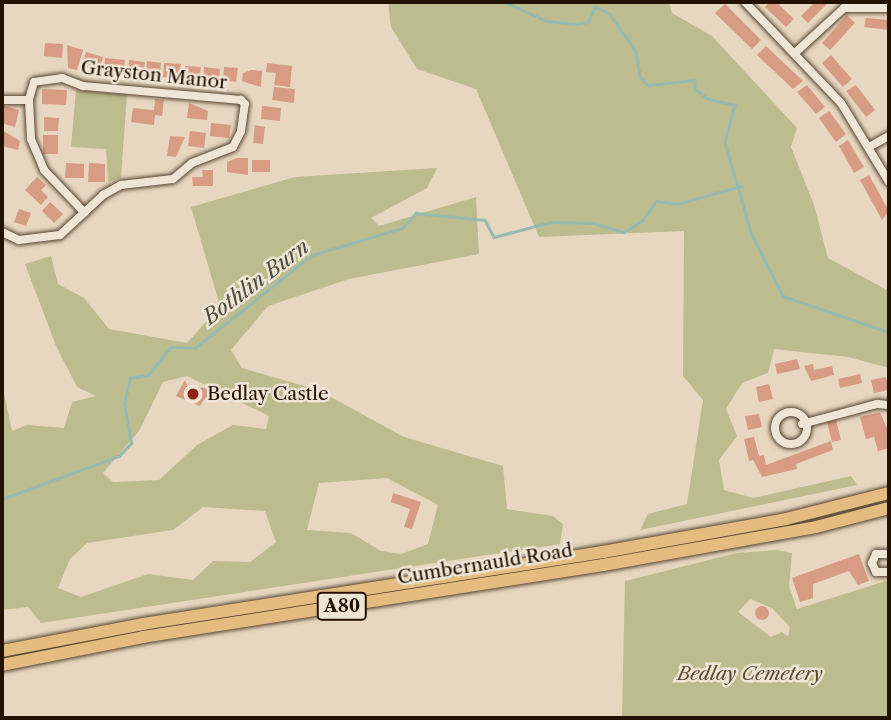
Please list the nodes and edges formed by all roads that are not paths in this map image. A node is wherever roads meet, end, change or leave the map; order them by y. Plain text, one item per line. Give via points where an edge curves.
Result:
1 (745, 2) edge
2 (889, 8) edge
3 (796, 52) junction
4 (2, 100) edge
5 (29, 100) junction
6 (889, 136) edge
7 (869, 147) junction
8 (889, 182) edge
9 (85, 213) junction
10 (2, 232) edge
11 (889, 405) edge
12 (802, 424) junction
13 (889, 493) edge
14 (889, 508) edge
15 (888, 552) edge
16 (889, 572) edge
17 (4, 650) edge
18 (2, 665) edge

1 - 3 street
2 - 3 street via 844,8
3 - 7 street via 841,103
4 - 5 street
5 - 9 street via 31,139 44,170
5 - 9 street, Grayston Manor via 34,82 62,78 83,86 241,100 245,104 233,147 192,163 163,184 121,185
6 - 7 street
7 - 8 street
9 - 10 street, Grayston Manor via 60,235 19,240
11 - 12 street via 877,404
12 - 12 street via 802,442 785,444 777,423 780,413 794,410
13 - 17 main road, Cumbernauld Road / A80 via 786,519
14 - 18 main road, Cumbernauld Road / A80 via 816,527 688,550 143,637
15 - 16 street via 876,554 872,563 877,572

